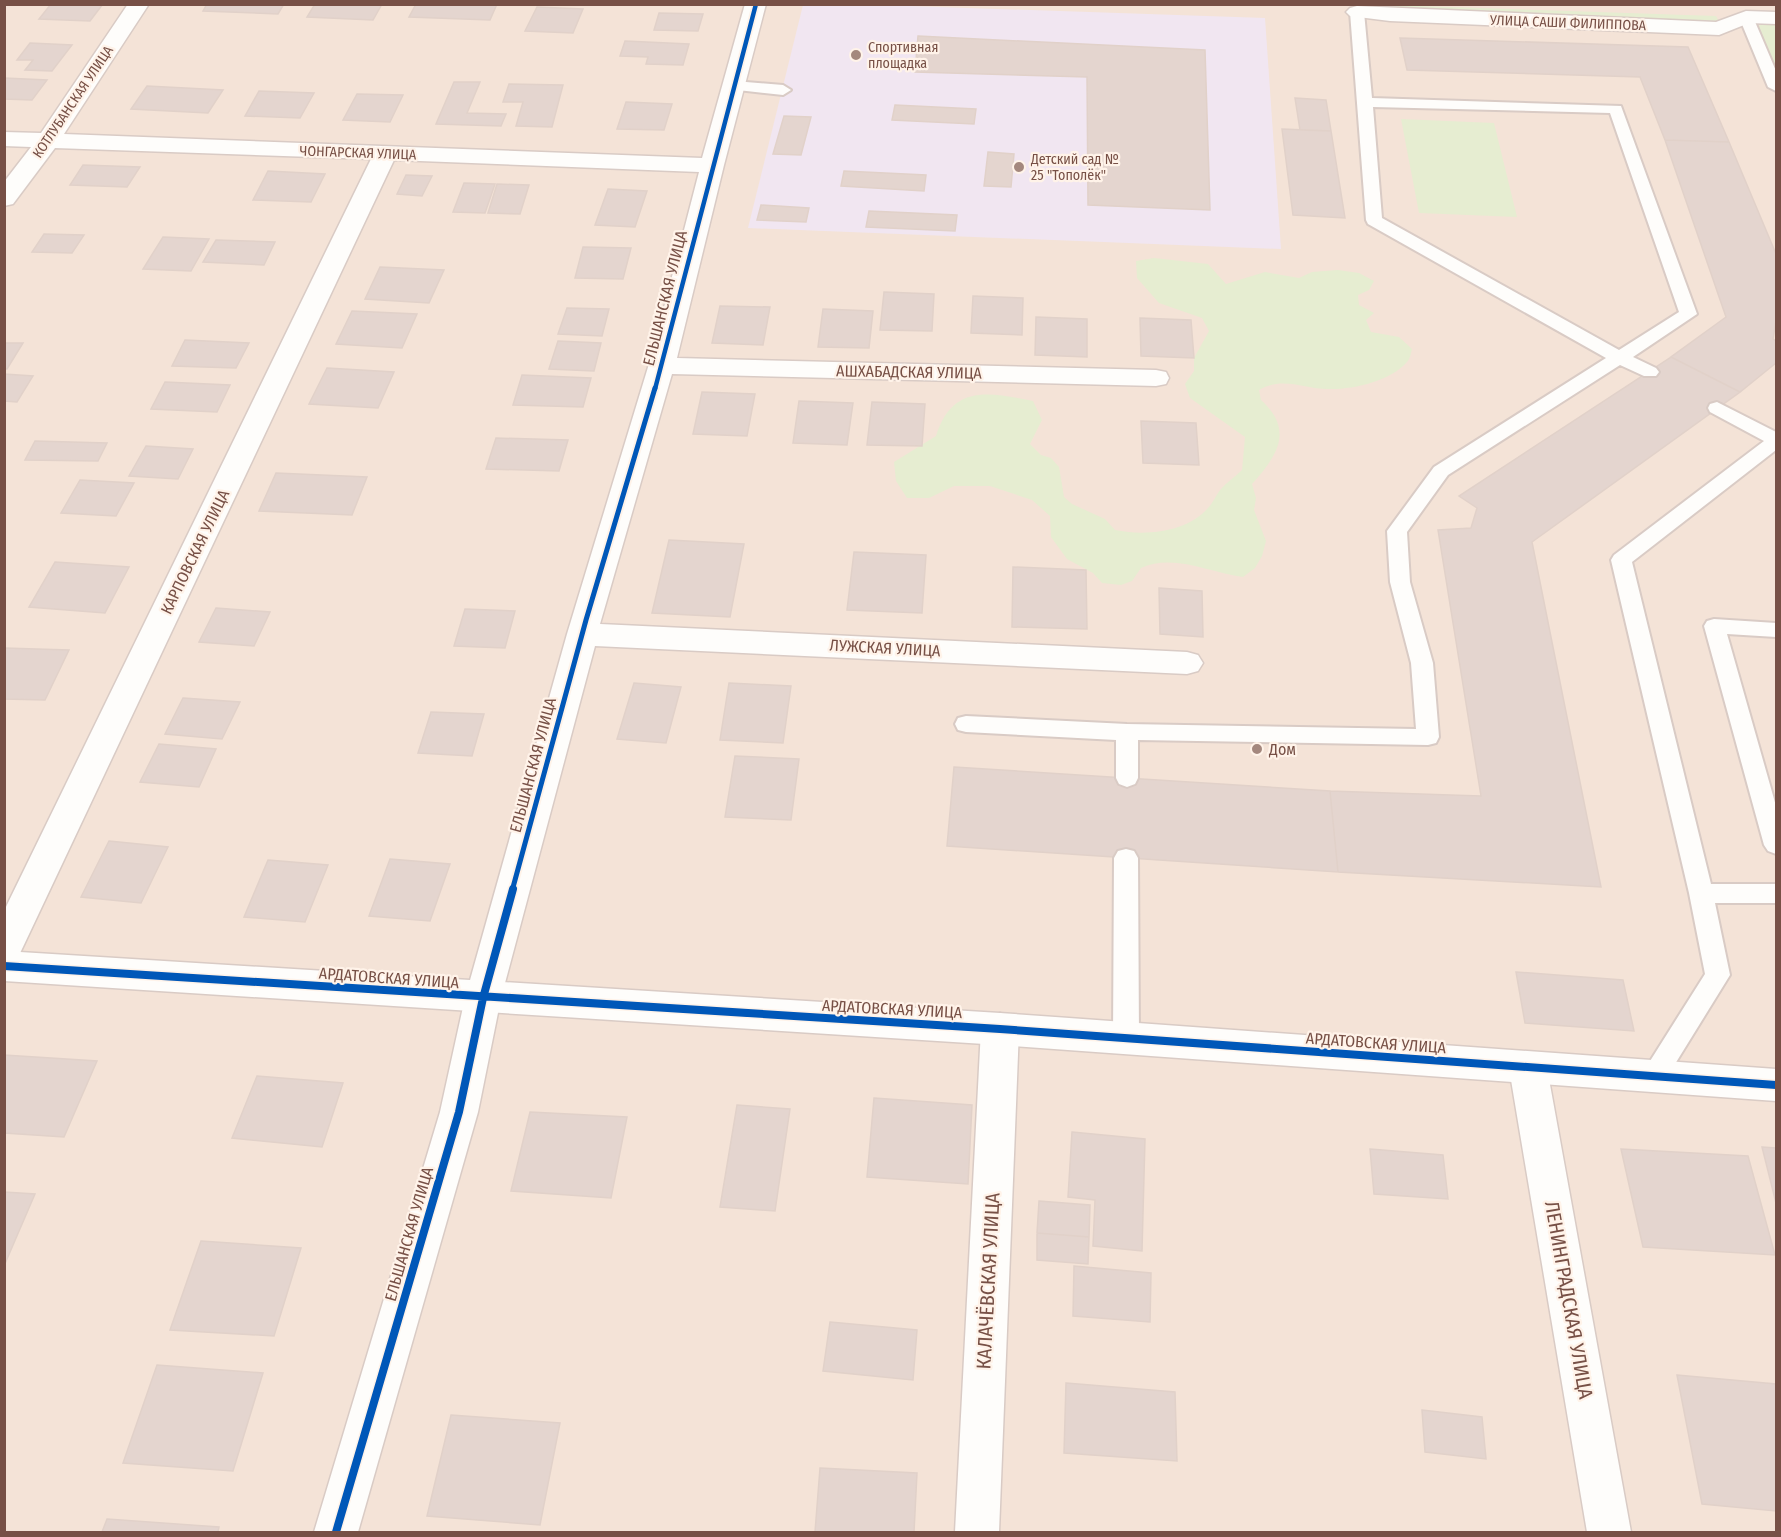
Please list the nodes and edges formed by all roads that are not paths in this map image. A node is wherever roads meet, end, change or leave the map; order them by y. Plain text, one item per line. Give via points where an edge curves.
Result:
1 (139, 4) edge
2 (756, 4) edge
3 (1357, 12) joint
4 (1746, 17) junction
5 (1776, 18) edge
6 (734, 86) junction
7 (1776, 87) edge
8 (783, 90) dead end
9 (1365, 102) junction
10 (4, 139) edge
11 (47, 142) junction
12 (384, 154) junction
13 (712, 165) junction
14 (4, 199) edge
15 (1620, 358) junction
16 (662, 366) junction
17 (1650, 372) dead end
18 (1156, 378) dead end
19 (1717, 408) dead end
20 (1776, 440) edge
21 (1776, 630) edge
22 (582, 634) junction
23 (1187, 663) dead end
24 (966, 724) dead end
25 (1126, 732) junction
26 (1127, 778) dead end
27 (1776, 844) edge
28 (1126, 858) dead end
29 (1701, 893) junction
30 (1776, 894) edge
31 (4, 949) edge
32 (4, 966) edge
33 (483, 998) junction
34 (1000, 1029) junction
35 (1126, 1038) junction
36 (1528, 1068) junction
37 (1653, 1077) junction
38 (1776, 1085) edge
39 (336, 1533) edge
40 (977, 1533) edge
41 (1609, 1533) edge

1 - 11 street, КОТЛУБАНСКАЯ УЛИЦА
2 - 6 street, ЕЛЬШАНСКАЯ УЛИЦА
3 - 4 street, УЛИЦА САШИ ФИЛИППОВА via 1719,29
3 - 9 lane
4 - 5 street, УЛИЦА САШИ ФИЛИППОВА
4 - 7 lane
6 - 8 lane
6 - 13 street, ЕЛЬШАНСКАЯ УЛИЦА
9 - 15 lane via 1374,220
9 - 15 lane via 1616,109 1688,314
10 - 11 street, ЧОНГАРСКАЯ УЛИЦА
11 - 12 street, ЧОНГАРСКАЯ УЛИЦА
11 - 14 street, КОТЛУБАНСКАЯ УЛИЦА
12 - 13 street, ЧОНГАРСКАЯ УЛИЦА
12 - 31 street, КАРПОВСКАЯ УЛИЦА
13 - 16 street, ЕЛЬШАНСКАЯ УЛИЦА
15 - 17 lane
15 - 25 lane via 1441,471 1397,531 1400,582 1422,663 1428,736
16 - 18 street, АШХАБАДСКАЯ УЛИЦА
16 - 22 street, ЕЛЬШАНСКАЯ УЛИЦА
19 - 20 lane
20 - 29 lane via 1621,560
21 - 27 lane via 1714,626
22 - 23 street, ЛУЖСКАЯ УЛИЦА
22 - 33 street, ЕЛЬШАНСКАЯ УЛИЦА
24 - 25 lane
25 - 26 lane
28 - 35 lane
29 - 30 lane
29 - 37 lane via 1718,975
32 - 33 street, АРДАТОВСКАЯ УЛИЦА
33 - 34 street, АРДАТОВСКАЯ УЛИЦА
33 - 39 street, ЕЛЬШАНСКАЯ УЛИЦА via 459,1112
34 - 35 street, АРДАТОВСКАЯ УЛИЦА
34 - 40 street, КАЛАЧЁВСКАЯ УЛИЦА
35 - 36 street, АРДАТОВСКАЯ УЛИЦА
36 - 37 street, АРДАТОВСКАЯ УЛИЦА
36 - 41 street, ЛЕНИНГРАДСКАЯ УЛИЦА
37 - 38 street, АРДАТОВСКАЯ УЛИЦА

